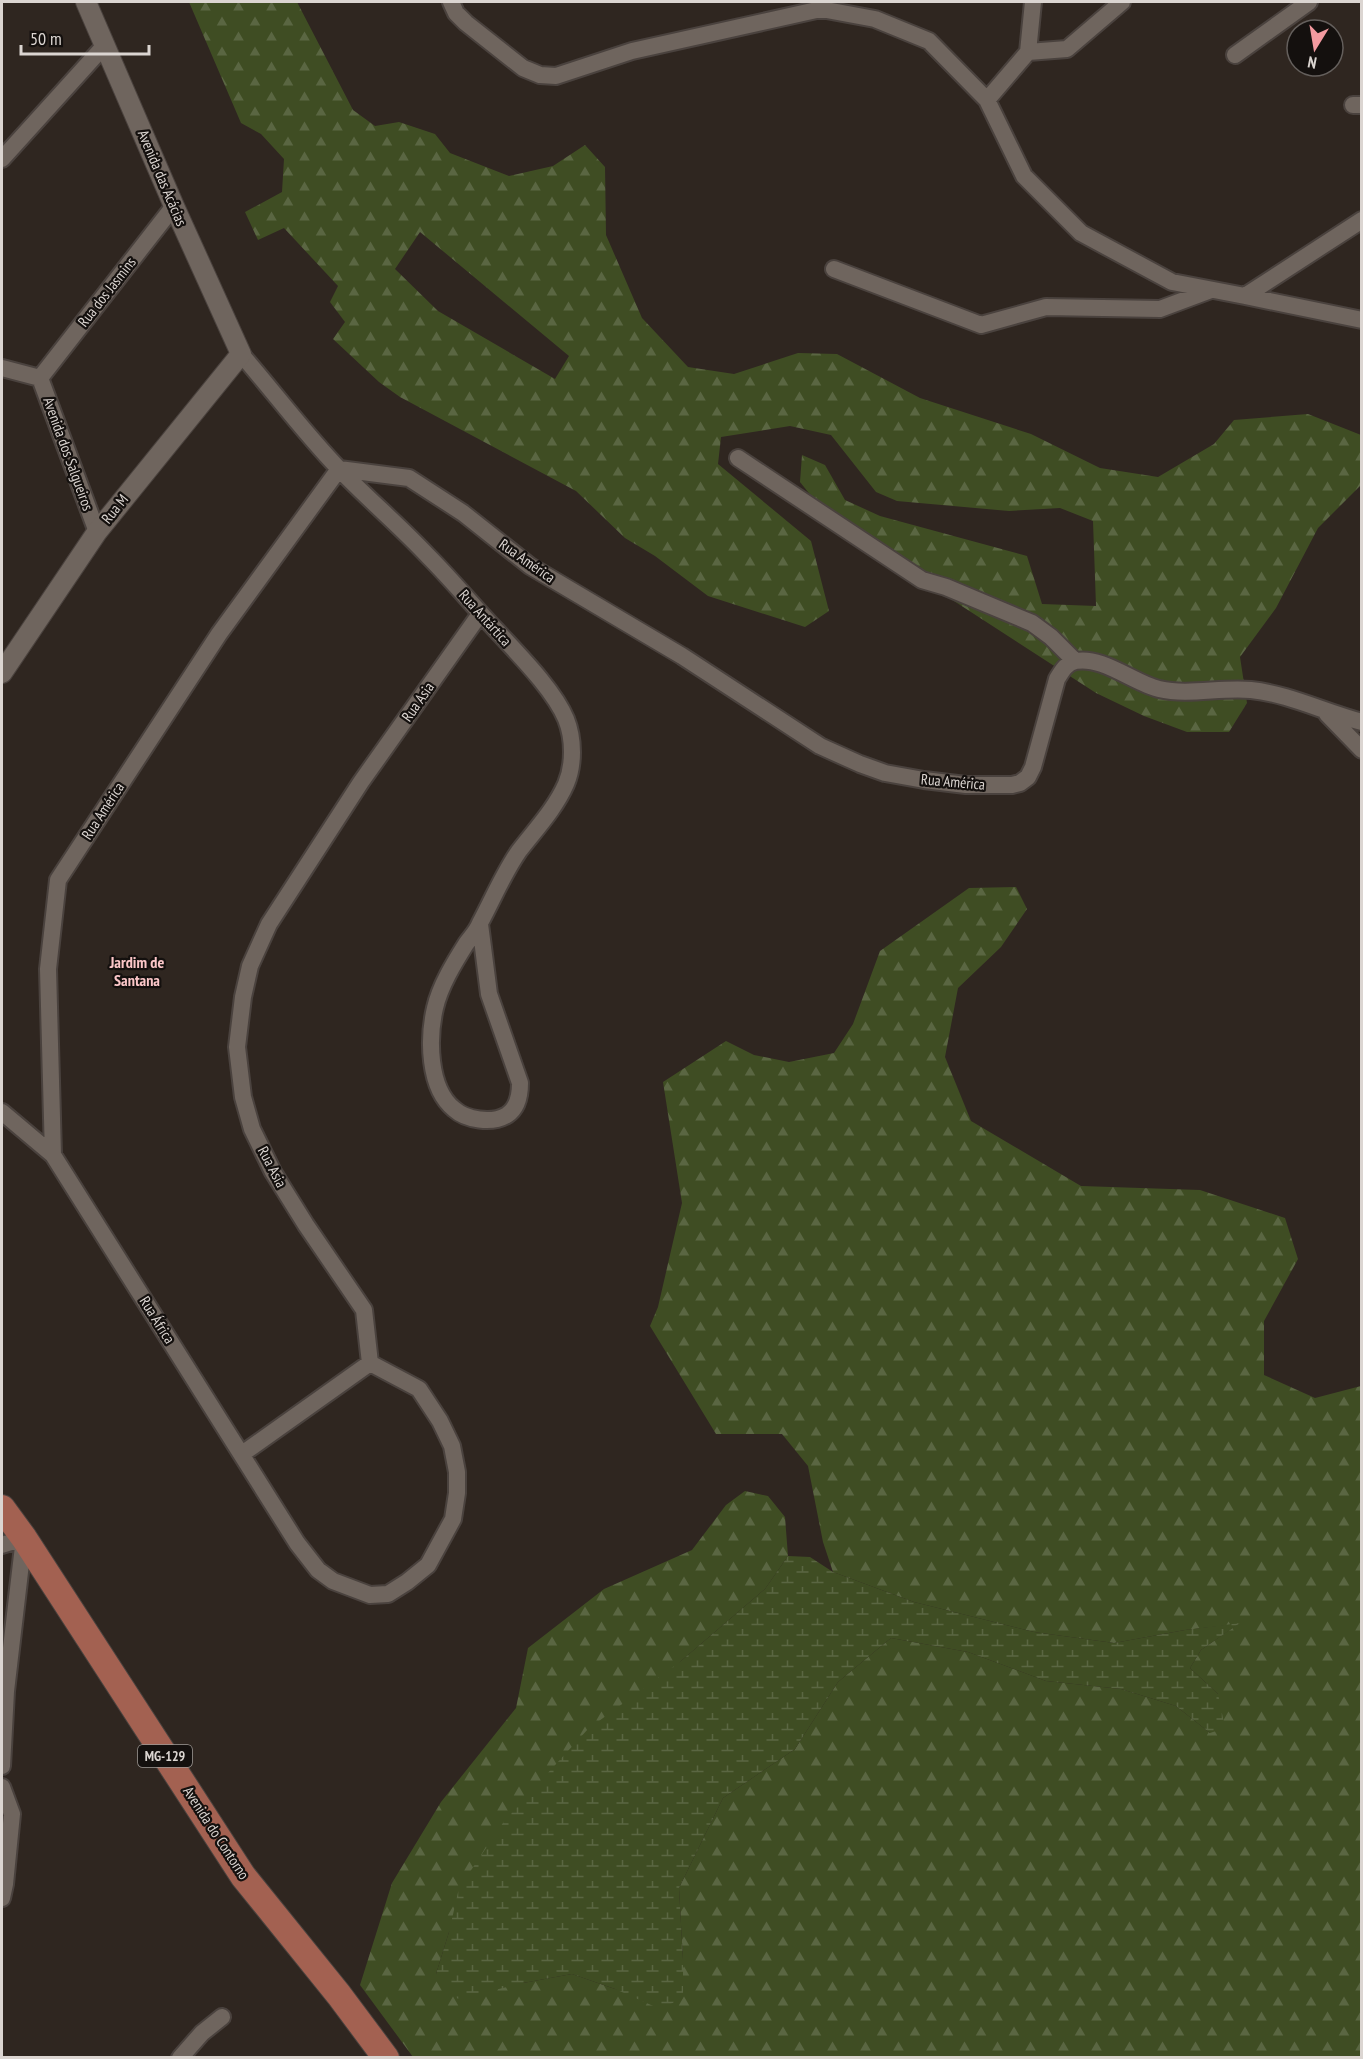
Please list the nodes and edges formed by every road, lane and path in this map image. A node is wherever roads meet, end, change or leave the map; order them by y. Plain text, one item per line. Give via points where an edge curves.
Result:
1 (86, 2) edge
2 (451, 2) edge
3 (802, 2) edge
4 (1033, 2) edge
5 (1122, 2) edge
6 (1309, 2) edge
7 (821, 9) junction
8 (105, 45) junction
9 (1028, 52) junction
10 (1235, 55) dead end
11 (987, 100) junction
12 (2, 159) edge
13 (174, 206) junction
14 (1362, 220) edge
15 (834, 269) dead end
16 (1212, 290) junction
17 (1245, 296) junction
18 (1362, 320) edge
19 (241, 354) junction
20 (7, 369) edge
21 (40, 378) junction
22 (2, 384) edge
23 (738, 458) dead end
24 (339, 469) junction
25 (97, 532) junction
26 (480, 614) junction
27 (1075, 661) junction
28 (2, 673) edge
29 (1325, 711) junction
30 (1362, 722) edge
31 (1362, 750) edge
32 (480, 924) junction
33 (2, 1112) edge
34 (53, 1155) junction
35 (370, 1363) junction
36 (242, 1454) junction
37 (2, 1508) edge
38 (13, 1542) edge
39 (4, 1692) edge
40 (2, 1766) edge
41 (2, 1787) edge
42 (2, 1898) edge
43 (222, 2017) dead end
44 (180, 2058) edge
45 (386, 2058) edge

1 - 8 street, Avenida das Acácias
2 - 7 street via 466,23 523,68 556,76 632,51
3 - 7 street
4 - 9 street
5 - 9 street via 1067,49
6 - 10 street
7 - 11 street via 875,19 929,41
8 - 12 street
8 - 13 street, Avenida das Acácias
9 - 11 street
11 - 16 street via 1024,176 1081,233 1172,282
13 - 19 street, Avenida das Acácias
13 - 21 street, Rua dos Jasmins
14 - 17 street
15 - 16 street via 981,325 1046,307 1160,309
16 - 17 street
17 - 18 street
19 - 24 street, Rua Antártica
19 - 25 street, Rua M
20 - 21 street, Avenida dos Salgueiros
20 - 22 street
21 - 25 street, Avenida dos Salgueiros
23 - 27 street via 922,580 1032,623
24 - 26 street, Rua Antártica via 429,557
24 - 27 street, Rua América via 410,478 464,513 530,566 682,656 820,746 885,772 966,785 1020,783 1033,766 1057,679 1064,667
24 - 34 street, Rua América via 219,634 58,880 48,969
25 - 28 street, Rua M
26 - 32 street, Rua Antártica via 549,692 566,720 572,744 571,766 558,799 518,853
26 - 35 street, Rua Asia via 361,782 269,924 250,966 243,997 237,1047 243,1097 252,1129 278,1181 364,1310
27 - 29 street via 1102,664 1157,688 1249,690 1286,697
29 - 30 street
29 - 31 street
32 - 32 street, Rua Antártica via 437,999 430,1028 431,1058 439,1088 452,1108 481,1120 507,1115 516,1105 520,1083 489,994
33 - 34 street, Rua África
34 - 36 street, Rua África
35 - 36 street
35 - 36 street, Rua África via 419,1389 452,1446 457,1472 453,1519 428,1565 407,1582 388,1594 370,1595 333,1581 318,1570
37 - 38 main road, Avenida do Contorno / MG-129
38 - 39 street
38 - 45 main road, Avenida do Contorno / MG-129 via 243,1876
39 - 40 street
41 - 42 street via 12,1814
43 - 44 street

